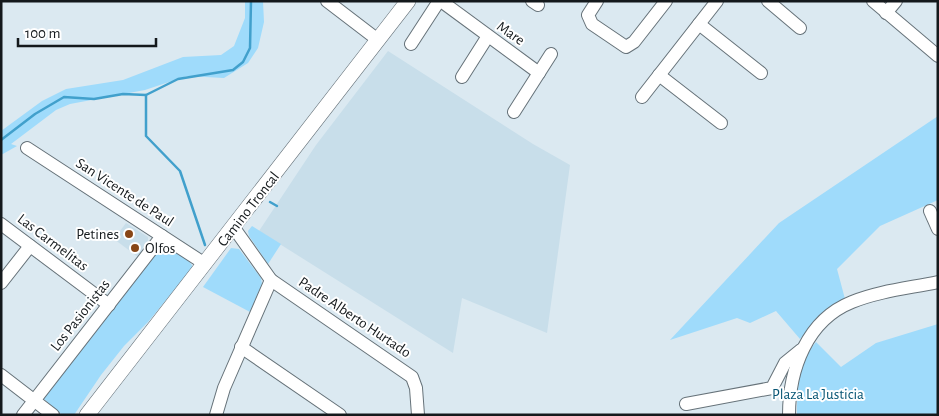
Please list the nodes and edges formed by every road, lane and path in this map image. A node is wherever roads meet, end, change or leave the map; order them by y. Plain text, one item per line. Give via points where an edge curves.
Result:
1 (327, 1) edge
2 (408, 1) edge
3 (440, 1) edge
4 (597, 1) edge
5 (666, 1) edge
6 (717, 1) edge
7 (768, 1) edge
8 (873, 1) edge
9 (896, 1) edge
10 (886, 13) junction
11 (699, 24) junction
12 (800, 28) dead end
13 (488, 36) junction
14 (378, 40) junction
15 (411, 44) dead end
16 (551, 54) dead end
17 (938, 56) edge
18 (539, 72) junction
19 (761, 73) dead end
20 (659, 75) junction
21 (462, 77) dead end
22 (642, 97) dead end
23 (514, 112) dead end
24 (720, 123) dead end
25 (27, 148) dead end
26 (930, 211) dead end
27 (1, 224) edge
28 (234, 228) junction
29 (938, 229) edge
30 (162, 236) junction
31 (30, 246) junction
32 (205, 264) junction
33 (271, 280) junction
34 (938, 282) edge
35 (1, 283) edge
36 (109, 305) junction
37 (241, 347) junction
38 (801, 350) junction
39 (1, 374) edge
40 (34, 400) junction
41 (686, 404) dead end
42 (23, 415) edge
43 (53, 415) edge
44 (87, 415) edge
45 (216, 415) edge
46 (340, 415) edge
47 (418, 415) edge
48 (789, 415) edge

1 - 14 street
2 - 14 main road, Camino Troncal
3 - 13 street, Mare
3 - 15 street
4 - 5 street via 588,15 592,24 626,47 634,42
6 - 11 street
7 - 12 street
8 - 10 street
9 - 10 street
10 - 17 street
11 - 19 street
11 - 20 street
13 - 18 street, Mare
13 - 21 street
14 - 28 main road, Camino Troncal
16 - 18 street
18 - 23 street
20 - 22 street
20 - 24 street
25 - 30 street, San Vicente de Paul
26 - 29 street
27 - 31 street, Las Carmelitas
28 - 32 main road, Camino Troncal
28 - 33 street
30 - 32 street, San Vicente de Paul
30 - 36 street, Los Pasionistas
31 - 35 street
31 - 36 street, Las Carmelitas
32 - 44 main road, Camino Troncal
33 - 37 street
33 - 47 street, Padre Alberto Hurtado via 408,372 415,384
34 - 38 street via 884,292 845,305 827,318
36 - 40 street, Los Pasionistas
37 - 45 street
37 - 46 street
38 - 41 street via 785,363 772,388
38 - 48 street via 792,381
39 - 40 street
40 - 42 street, Los Pasionistas
40 - 43 street

